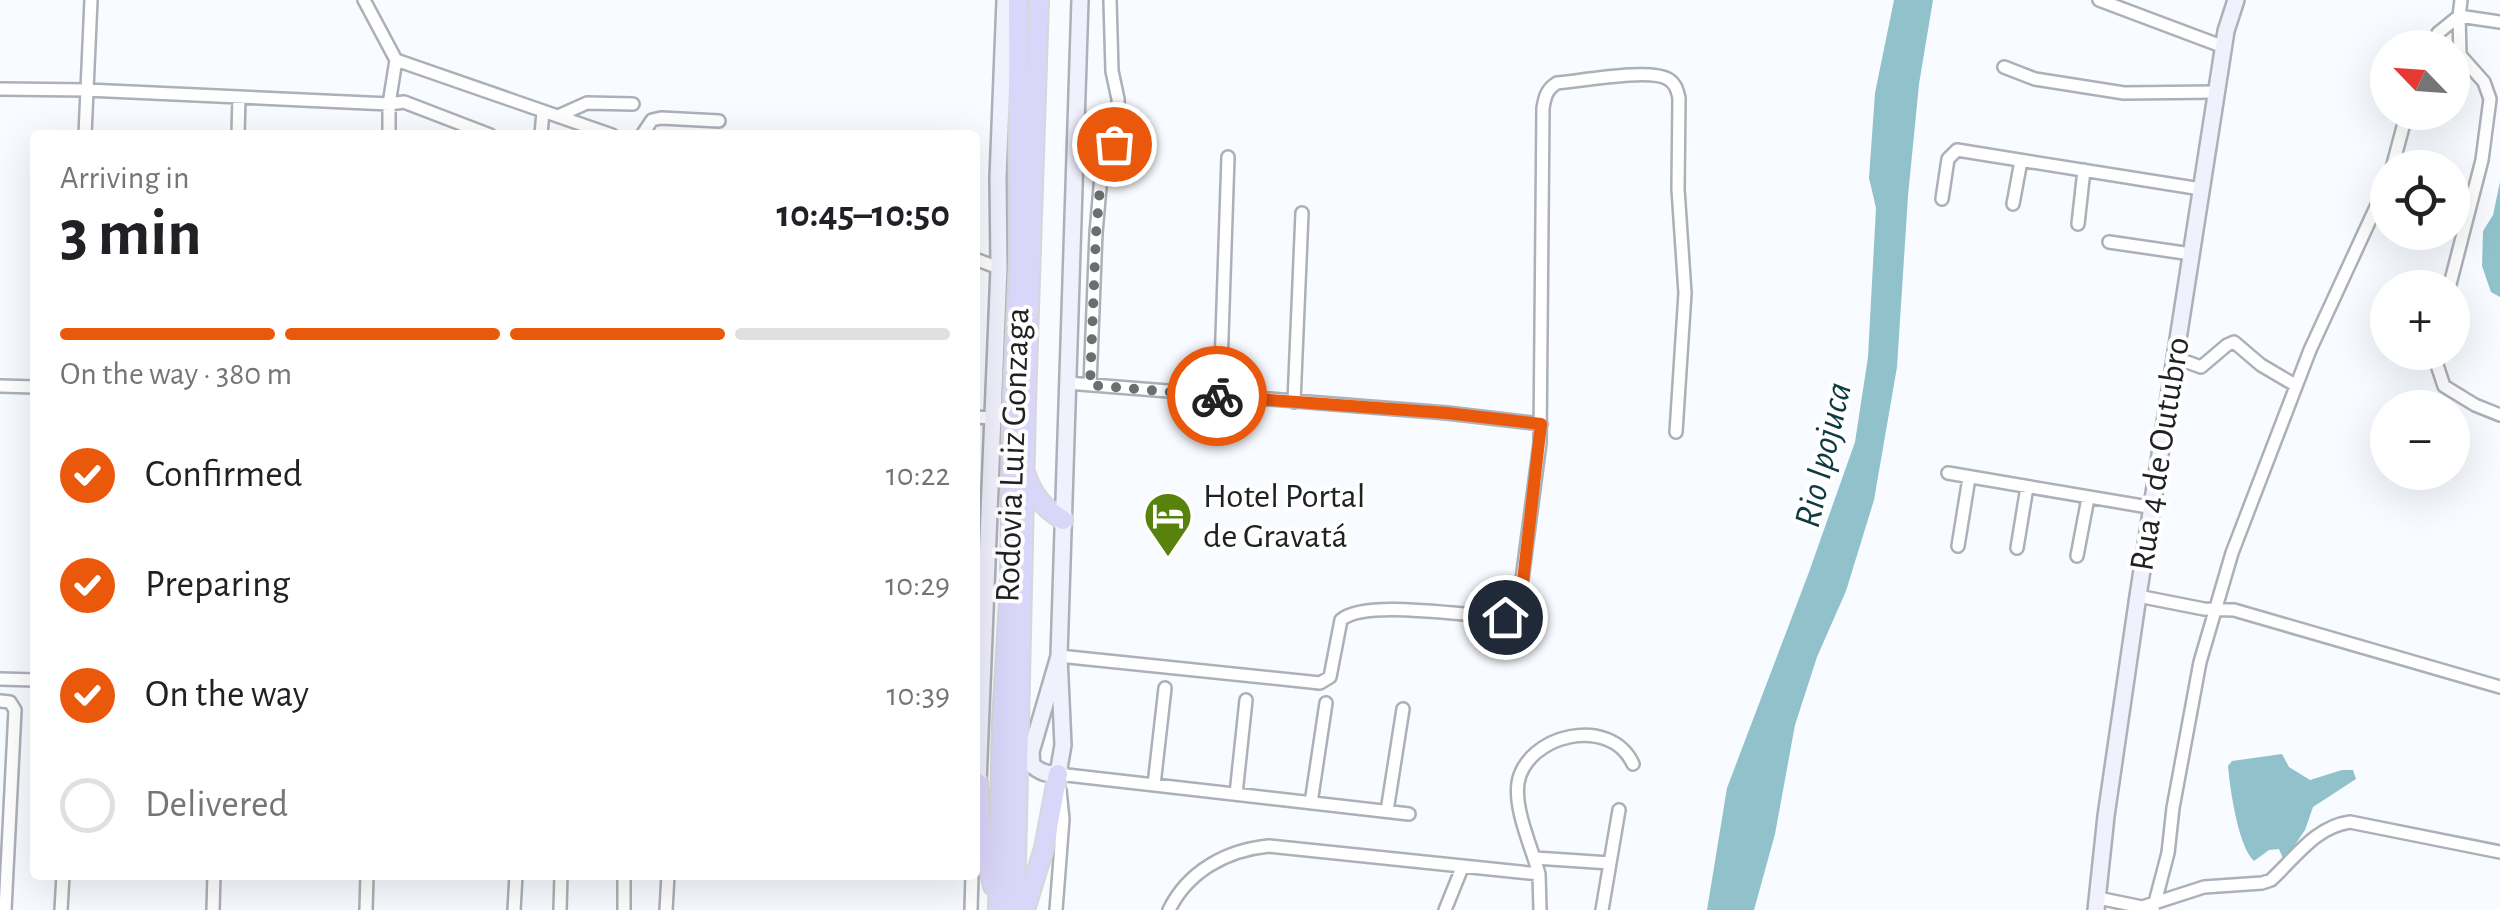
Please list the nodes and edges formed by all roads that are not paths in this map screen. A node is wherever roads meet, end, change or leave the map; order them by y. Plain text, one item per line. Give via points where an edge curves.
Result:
1 (90, 0) edge
2 (364, 0) edge
3 (1004, 0) edge
4 (1018, 0) edge
5 (1039, 0) edge
6 (1080, 0) edge
7 (1110, 0) edge
8 (2099, 0) edge
9 (2236, 0) edge
10 (2460, 0) edge
11 (2458, 16) junction
12 (2500, 22) edge
13 (2440, 30) edge
14 (2224, 47) junction
15 (396, 60) junction
16 (2004, 66) dead end
17 (0, 89) edge
18 (87, 90) junction
19 (2216, 92) junction
20 (239, 97) junction
21 (389, 104) junction
22 (633, 104) dead end
23 (543, 111) junction
24 (558, 116) junction
25 (719, 121) dead end
26 (85, 130) edge
27 (238, 130) edge
28 (388, 130) edge
29 (473, 130) edge
30 (541, 130) edge
31 (598, 130) edge
32 (645, 130) edge
33 (1228, 157) dead end
34 (2021, 161) junction
35 (2084, 170) junction
36 (2202, 189) junction
37 (1942, 199) dead end
38 (2013, 204) dead end
39 (1302, 214) dead end
40 (2370, 221) edge
41 (2078, 224) dead end
42 (2109, 242) dead end
43 (2191, 254) junction
44 (980, 261) edge
45 (998, 268) junction
46 (2454, 270) edge
47 (2176, 358) junction
48 (2439, 370) edge
49 (1067, 383) junction
50 (1090, 385) junction
51 (2295, 385) junction
52 (0, 386) edge
53 (30, 386) edge
54 (1220, 396) junction
55 (1294, 402) junction
56 (2500, 415) edge
57 (980, 417) edge
58 (992, 418) junction
59 (1541, 424) junction
60 (1676, 432) dead end
61 (1025, 470) junction
62 (1948, 473) dead end
63 (1969, 478) junction
64 (2027, 487) junction
65 (2088, 498) junction
66 (2154, 508) junction
67 (1063, 520) junction
68 (1958, 546) dead end
69 (2017, 548) dead end
70 (2078, 556) dead end
71 (2138, 596) junction
72 (2214, 608) junction
73 (1059, 656) junction
74 (980, 667) edge
75 (0, 679) edge
76 (30, 680) edge
77 (1166, 688) dead end
78 (2500, 688) edge
79 (1246, 700) dead end
80 (0, 701) edge
81 (1326, 703) dead end
82 (1403, 709) dead end
83 (1632, 764) dead end
84 (1058, 778) junction
85 (1154, 785) junction
86 (1236, 794) junction
87 (1311, 803) junction
88 (1619, 810) dead end
89 (980, 812) edge
90 (1387, 812) junction
91 (1409, 814) dead end
92 (2500, 852) edge
93 (1535, 858) junction
94 (1610, 863) junction
95 (1462, 868) junction
96 (1540, 874) junction
97 (63, 880) edge
98 (214, 880) edge
99 (367, 880) edge
100 (516, 880) edge
101 (561, 880) edge
102 (624, 880) edge
103 (668, 880) edge
104 (972, 880) edge
105 (2097, 904) edge
106 (1004, 907) edge
107 (2154, 907) edge
108 (5, 910) edge
109 (62, 910) edge
110 (212, 910) edge
111 (366, 910) edge
112 (514, 910) edge
113 (560, 910) edge
114 (624, 910) edge
115 (666, 910) edge
116 (971, 910) edge
117 (1025, 910) edge
118 (1056, 910) edge
119 (1168, 910) edge
120 (1444, 910) edge
121 (1540, 910) edge
122 (1602, 910) edge

1 - 18 street
2 - 15 street
3 - 45 main road
4 - 106 highway, Rodovia Luiz Gonzaga via 1019,262 1002,722
5 - 61 highway, Rodovia Luiz Gonzaga
6 - 49 main road
7 - 50 street via 1120,124 1101,176
8 - 14 street
9 - 14 main road, Rua 4 de Outubro
10 - 11 street
11 - 12 street
11 - 13 street
11 - 46 street via 2460,54 2490,100
14 - 19 main road, Rua 4 de Outubro
15 - 21 street
15 - 23 street
16 - 19 street via 2034,79 2124,93
17 - 18 street
18 - 20 street
18 - 26 street
19 - 36 main road, Rua 4 de Outubro
20 - 21 street
20 - 27 street
21 - 28 street
21 - 29 street via 415,105
22 - 24 street via 587,103
23 - 24 street
23 - 30 street
24 - 31 street
25 - 32 street via 660,118
33 - 54 street
34 - 35 street
34 - 37 street via 1957,150 1948,159
34 - 38 street
35 - 36 street
35 - 41 street
36 - 43 main road, Rua 4 de Outubro
39 - 55 street
40 - 51 street
42 - 43 street
43 - 47 main road, Rua 4 de Outubro
44 - 45 street
45 - 58 main road
47 - 51 street via 2201,367 2234,342
47 - 66 main road, Rua 4 de Outubro
48 - 56 street via 2444,386
49 - 50 street
49 - 67 main road
50 - 54 street
51 - 72 street
52 - 53 street
54 - 55 street
55 - 59 street
57 - 58 street
58 - 74 main road
59 - 60 street via 1545,97 1558,83 1648,74 1670,80 1679,98 1685,293
59 - 73 street via 1521,598 1512,616 1351,613 1341,620 1330,677 1320,683
61 - 67 highway via 1040,502
61 - 106 highway, Rodovia Luiz Gonzaga
62 - 63 street
63 - 64 street
63 - 68 street
64 - 65 street
64 - 69 street
65 - 66 street
65 - 70 street
66 - 71 main road, Rua 4 de Outubro
67 - 73 main road
71 - 72 street
71 - 105 main road, Rua 4 de Outubro
72 - 78 street
72 - 107 street
73 - 84 main road
73 - 84 main road via 1031,752 1032,766
75 - 76 street
77 - 85 street
79 - 86 street
80 - 108 street via 16,710
81 - 87 street
82 - 90 street
83 - 93 street via 1611,739 1590,734 1534,754 1518,783 1518,805
84 - 85 street
84 - 117 highway
84 - 118 street via 1063,819
85 - 86 street
86 - 87 street
87 - 90 street
88 - 94 street
89 - 106 highway via 990,877
90 - 91 street
92 - 107 street via 2350,822 2322,831 2267,882 2204,887
93 - 94 street
93 - 96 street
94 - 122 street
95 - 96 street
95 - 119 street via 1250,848 1206,867
95 - 120 street
96 - 121 street
97 - 109 street
98 - 110 street
99 - 111 street
100 - 112 street
101 - 113 street
102 - 114 street
103 - 115 street
104 - 116 street
105 - 107 street

